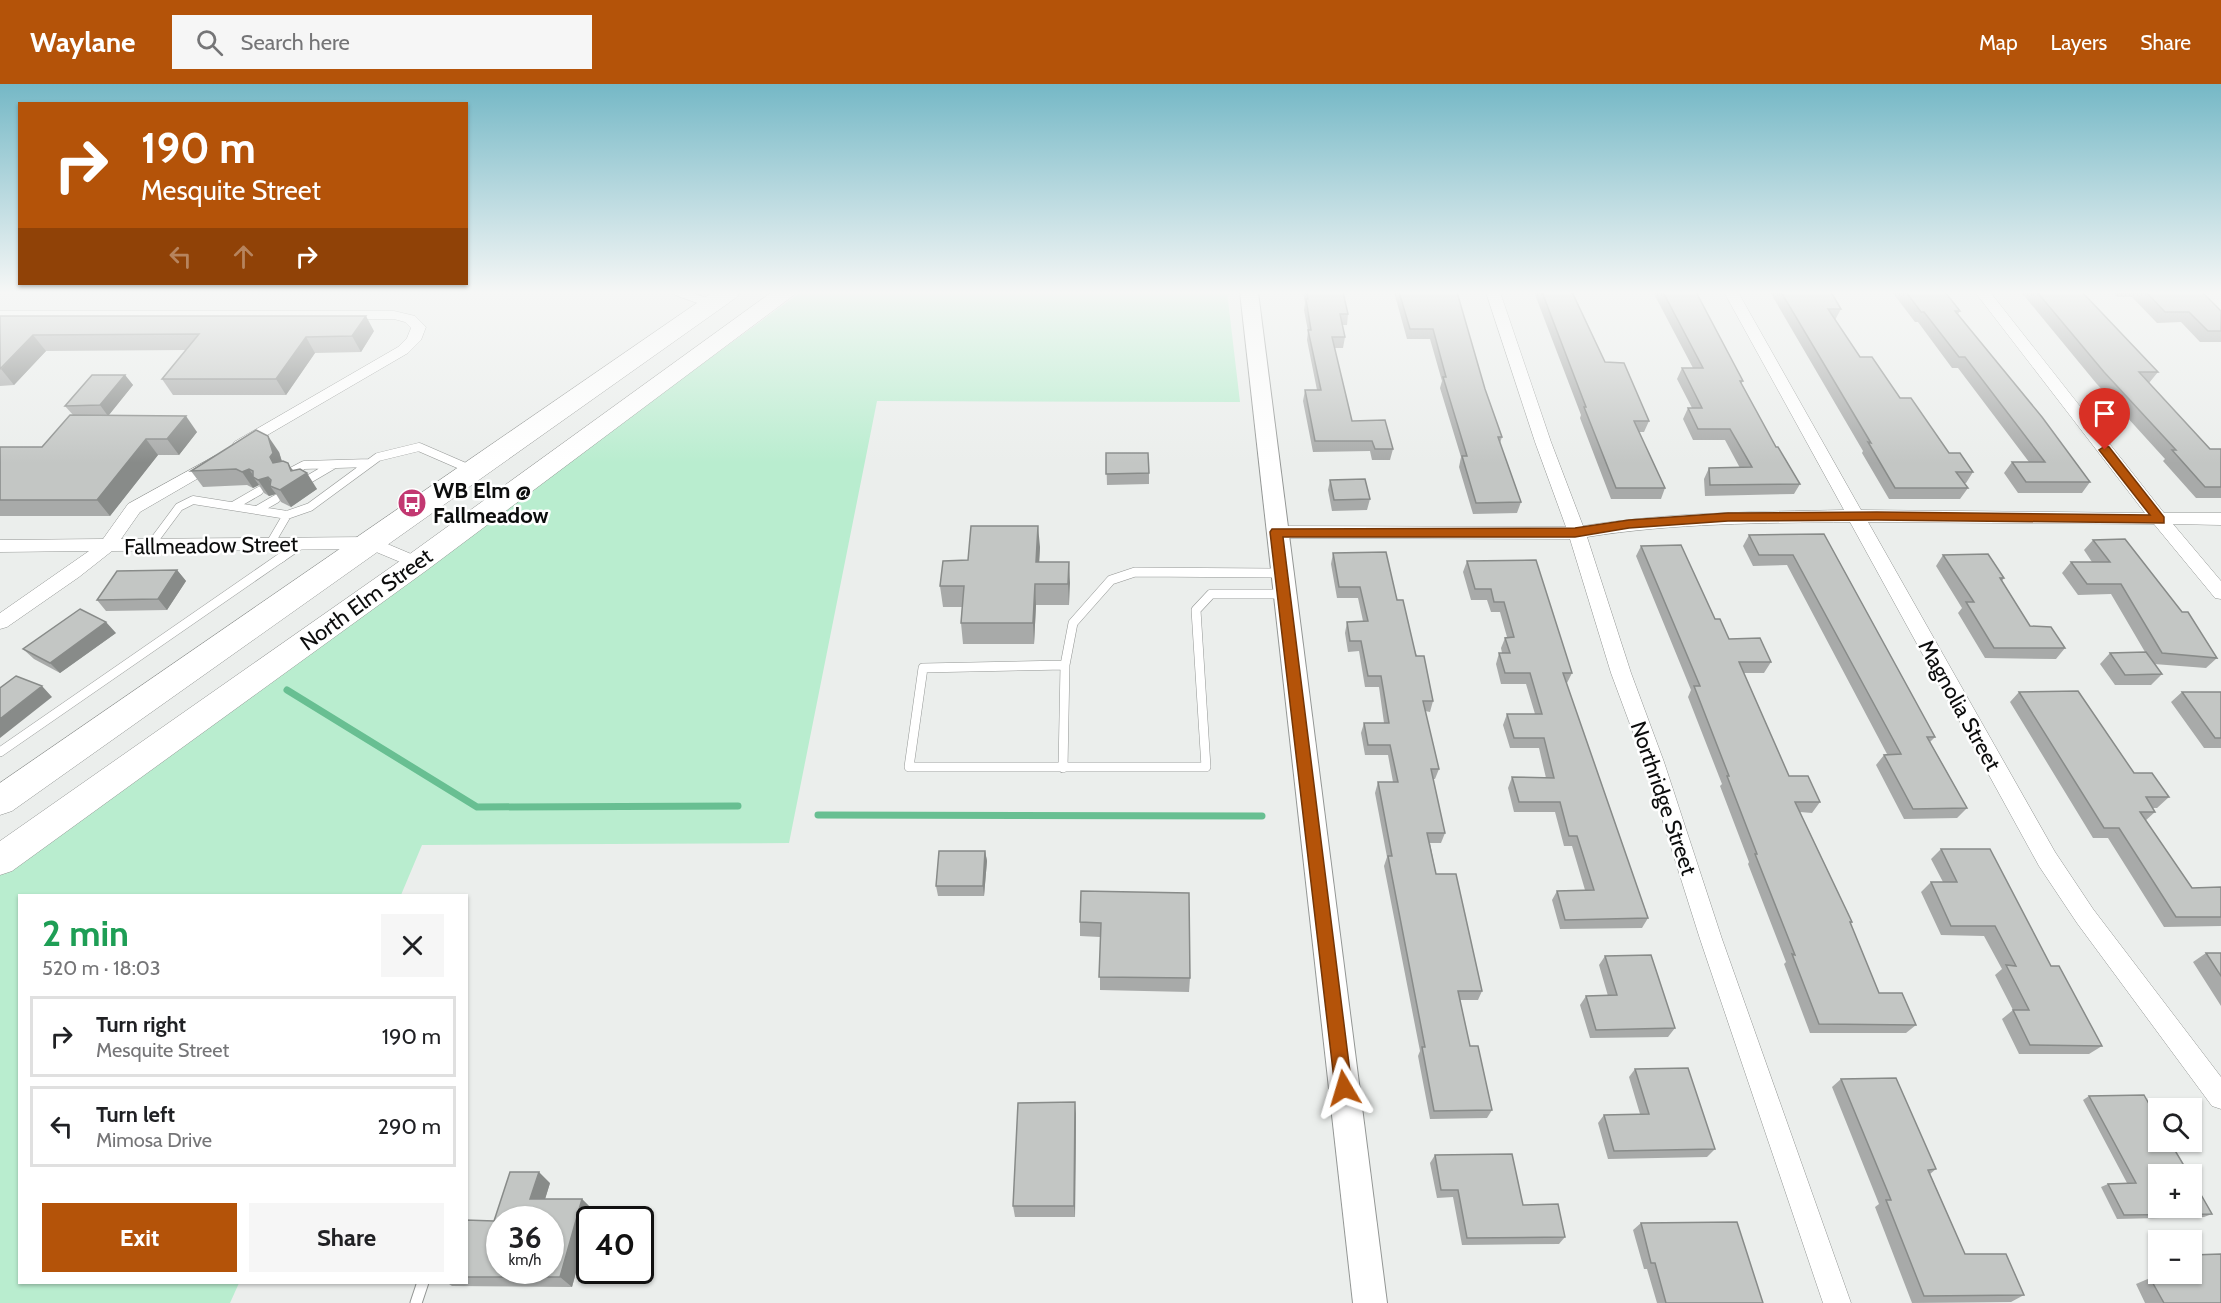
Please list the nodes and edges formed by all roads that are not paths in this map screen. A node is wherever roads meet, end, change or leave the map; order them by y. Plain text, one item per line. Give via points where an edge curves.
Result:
1 (404, 349) edge
2 (648, 349) edge
3 (709, 349) edge
4 (1255, 349) edge
5 (1512, 349) edge
6 (1762, 349) edge
7 (2026, 349) edge
8 (370, 462) junction
9 (335, 464) junction
10 (474, 471) junction
11 (287, 474) edge
12 (304, 482) edge
13 (259, 490) edge
14 (276, 499) edge
15 (233, 506) junction
16 (256, 510) junction
17 (287, 515) junction
18 (1854, 516) junction
19 (2221, 519) edge
20 (2160, 520) junction
21 (1276, 532) junction
22 (1575, 533) junction
23 (371, 543) junction
24 (270, 544) junction
25 (302, 544) junction
26 (0, 546) edge
27 (107, 546) junction
28 (150, 546) junction
29 (417, 563) junction
30 (1282, 583) junction
31 (2221, 593) edge
32 (0, 622) edge
33 (1065, 665) junction
34 (0, 752) edge
35 (1063, 768) junction
36 (0, 801) edge
37 (0, 860) edge
38 (2221, 1097) edge
39 (422, 1284) edge
40 (416, 1303) edge
41 (1370, 1303) edge
42 (1837, 1303) edge

1 - 27 street via 134,508
2 - 10 main road, North Elm Street
3 - 29 main road, North Elm Street
4 - 21 street
5 - 22 street, Northridge Street
6 - 18 street, Magnolia Street
7 - 20 street
8 - 9 lane
8 - 10 lane via 419,447
8 - 17 lane via 310,507
9 - 11 lane via 304,465
9 - 12 lane
10 - 23 main road, North Elm Street
13 - 15 lane
14 - 16 lane
15 - 16 lane
15 - 28 lane via 193,500 179,507
16 - 17 lane
17 - 24 lane
18 - 20 street
18 - 22 street via 1707,518
18 - 38 street, Magnolia Street via 2047,859
19 - 20 street
20 - 31 street
21 - 22 street
21 - 30 street
22 - 42 street, Northridge Street
23 - 25 street, Fallmeadow Street
23 - 29 street, Fallmeadow Street
23 - 36 main road, North Elm Street
24 - 25 street, Fallmeadow Street
24 - 28 street, Fallmeadow Street
25 - 34 lane
26 - 27 street, Fallmeadow Street
27 - 28 street, Fallmeadow Street
27 - 32 street
29 - 37 main road, North Elm Street
30 - 33 lane via 1135,572 1111,580 1073,623
30 - 35 lane via 1211,594 1196,610 1206,767
30 - 41 street
33 - 35 lane
33 - 35 lane via 922,668 909,767
39 - 40 lane

